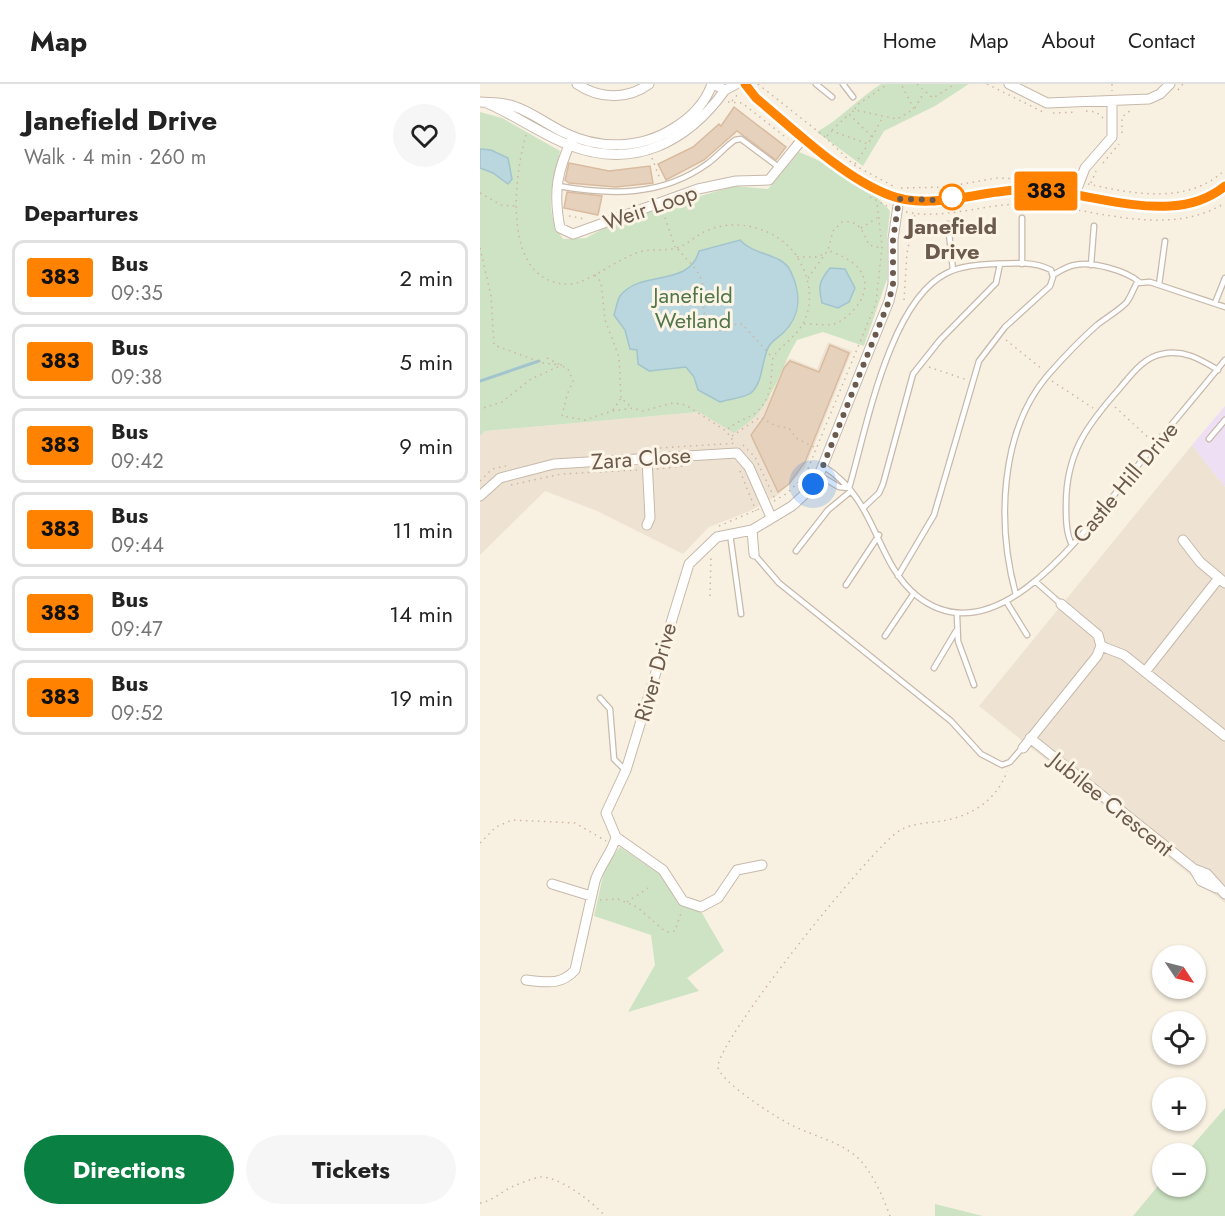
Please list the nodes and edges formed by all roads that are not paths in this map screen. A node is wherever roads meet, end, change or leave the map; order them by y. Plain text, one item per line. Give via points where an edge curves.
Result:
1 (577, 84) edge
2 (712, 84) edge
3 (745, 84) edge
4 (816, 84) edge
5 (843, 84) edge
6 (1000, 84) edge
7 (646, 85) edge
8 (731, 87) edge
9 (1013, 87) edge
10 (1174, 87) edge
11 (1112, 96) junction
12 (832, 97) dead end
13 (756, 98) junction
14 (853, 98) dead end
15 (483, 102) edge
16 (804, 137) junction
17 (571, 141) junction
18 (780, 168) junction
19 (556, 185) junction
20 (1225, 186) edge
21 (1079, 195) junction
22 (899, 199) junction
23 (1022, 218) dead end
24 (948, 224) dead end
25 (1094, 225) dead end
26 (1165, 241) dead end
27 (999, 264) junction
28 (1022, 264) junction
29 (1091, 265) junction
30 (953, 270) junction
31 (1053, 275) junction
32 (1225, 278) edge
33 (1140, 282) junction
34 (1159, 285) junction
35 (1215, 303) junction
36 (1225, 307) edge
37 (1225, 360) edge
38 (1218, 369) junction
39 (1225, 420) edge
40 (1209, 439) dead end
41 (647, 459) junction
42 (821, 470) junction
43 (850, 490) junction
44 (480, 496) edge
45 (863, 508) junction
46 (771, 517) junction
47 (647, 525) dead end
48 (752, 530) junction
49 (730, 534) junction
50 (879, 535) junction
51 (1183, 540) dead end
52 (1072, 545) junction
53 (796, 550) dead end
54 (754, 554) joint
55 (898, 576) junction
56 (1222, 580) edge
57 (1035, 581) junction
58 (846, 585) dead end
59 (914, 593) junction
60 (1016, 595) junction
61 (1006, 601) junction
62 (1061, 604) joint
63 (741, 614) dead end
64 (957, 615) junction
65 (956, 631) junction
66 (1027, 635) dead end
67 (885, 636) dead end
68 (1101, 646) junction
69 (934, 668) dead end
70 (1145, 672) junction
71 (974, 685) dead end
72 (600, 698) dead end
73 (1225, 736) edge
74 (1030, 738) junction
75 (1023, 748) joint
76 (626, 770) junction
77 (615, 842) junction
78 (762, 865) dead end
79 (552, 885) dead end
80 (1222, 892) edge
81 (590, 897) junction
82 (526, 980) dead end

1 - 7 street via 597,94 614,96
2 - 8 street
2 - 17 street via 698,110 660,136 615,145
3 - 13 street
4 - 12 lane
5 - 14 lane
6 - 9 street
8 - 13 street
8 - 17 street via 692,128 661,146 615,154 591,152
9 - 11 street via 1047,103
10 - 11 street via 1149,99
11 - 21 street via 1112,137 1084,172 1085,184
13 - 16 street
15 - 17 street
16 - 18 street, Weir Loop
16 - 22 street via 863,183
17 - 19 street, Weir Loop
18 - 19 lane, Weir Loop via 741,140 735,140 703,167 657,188 599,193
18 - 19 street, Weir Loop via 768,180 698,189 573,234 560,228 554,197
20 - 21 street via 1200,200 1171,206 1137,205
21 - 22 street via 1020,190
22 - 42 street via 889,301
23 - 28 lane
24 - 30 lane
25 - 29 lane
26 - 34 lane
27 - 28 lane
27 - 30 lane
27 - 45 lane via 996,283 913,374 883,484
28 - 31 lane via 1041,266
29 - 31 lane via 1074,265
29 - 33 lane
30 - 43 lane via 925,291 900,327 872,405
31 - 55 lane via 1047,289 998,334 979,361 934,516
32 - 35 lane
33 - 34 lane
33 - 60 lane via 1127,302 1096,326 1047,376 1024,417 1007,475 1006,528
34 - 35 lane
35 - 36 lane
37 - 38 lane, Castle Hill Drive
38 - 52 lane, Castle Hill Drive
38 - 52 lane via 1182,353 1154,356 1100,410 1078,443 1069,467 1066,511
39 - 40 lane
41 - 44 street, Zara Close via 554,464 500,478
41 - 46 street, Zara Close via 737,453 749,466
41 - 47 street
42 - 43 lane via 839,487
42 - 43 lane via 839,476
42 - 46 street via 799,500
43 - 45 lane
43 - 53 lane
45 - 50 lane
46 - 48 street
48 - 49 street, River Drive
48 - 54 street
49 - 63 lane
49 - 76 street, River Drive via 717,537 689,564
50 - 55 lane
50 - 58 lane
51 - 56 street via 1192,554
52 - 57 lane, Castle Hill Drive
54 - 75 lane via 779,583 951,721 981,754 1002,765
55 - 59 lane
56 - 70 street
57 - 60 lane, Castle Hill Drive
57 - 62 lane
59 - 64 lane
59 - 67 lane
60 - 61 lane, Castle Hill Drive
61 - 64 lane, Castle Hill Drive via 977,613
61 - 66 lane
62 - 68 street via 1098,635
64 - 65 lane
65 - 69 lane
65 - 71 lane
68 - 70 street via 1119,652
68 - 74 street, Jubilee Crescent
70 - 73 street
72 - 76 lane via 609,710 614,759
74 - 75 street, Jubilee Crescent
74 - 80 street, Jubilee Crescent via 1194,869 1201,881
76 - 77 street, River Drive via 606,813
77 - 78 street via 663,870 686,902 701,907 718,898 737,870
77 - 81 street via 599,868
79 - 81 street
81 - 82 street via 574,970 569,977 553,983

